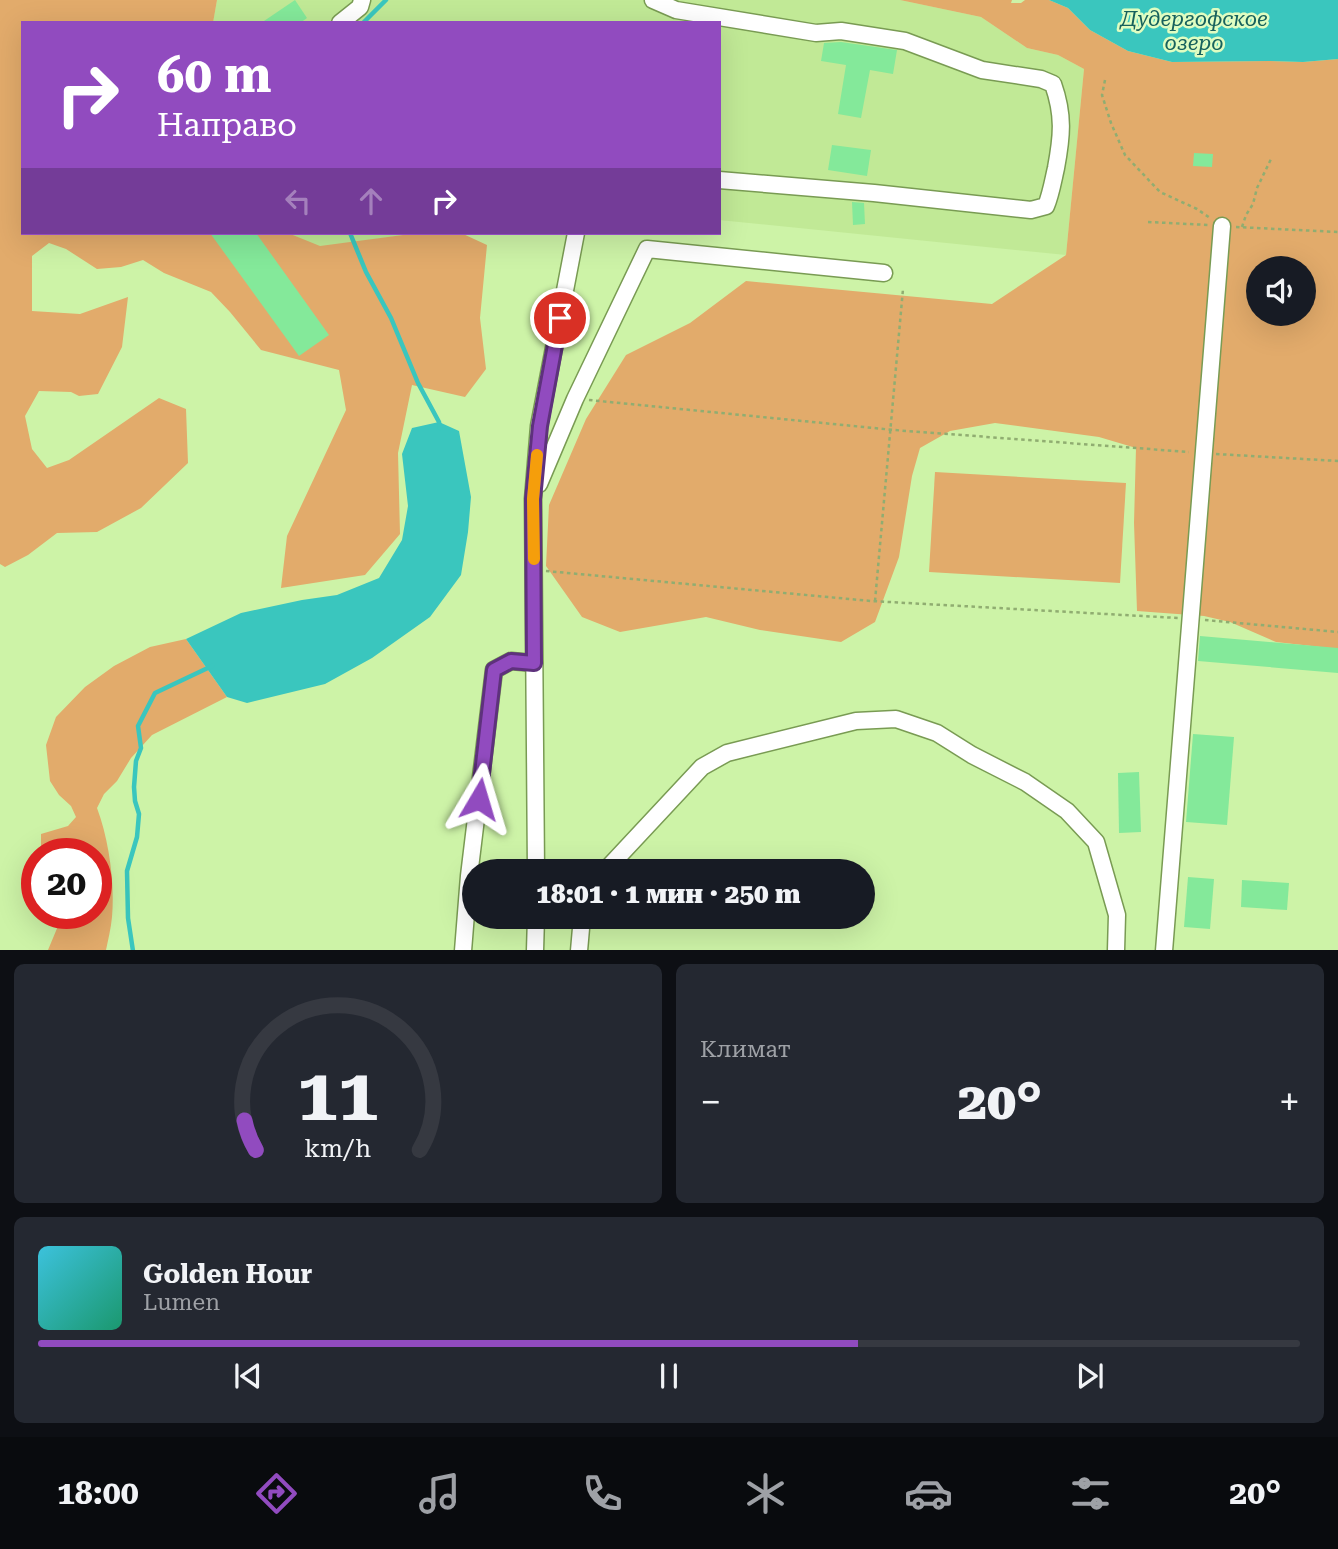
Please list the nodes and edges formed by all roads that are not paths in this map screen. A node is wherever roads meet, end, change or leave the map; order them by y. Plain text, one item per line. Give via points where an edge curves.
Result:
1 (362, 0) edge
2 (653, 0) edge
3 (342, 21) edge
4 (721, 180) edge
5 (1222, 226) road end
6 (576, 235) edge
7 (884, 273) dead end
8 (533, 499) junction
9 (534, 663) junction
10 (536, 859) edge
11 (616, 859) edge
12 (536, 929) edge
13 (581, 929) edge
14 (463, 950) edge
15 (535, 950) edge
16 (579, 950) edge
17 (1116, 950) edge
18 (1164, 950) edge

1 - 3 street
2 - 4 street via 676,10 727,19 905,41 982,70 1041,79 1053,84 1059,101 1062,138 1051,195 1046,206 1031,210
5 - 18 street
6 - 8 street via 540,426
7 - 8 street via 647,249
8 - 9 street
9 - 10 street
9 - 14 street via 511,661 494,670
11 - 17 street via 702,767 727,753 856,721 896,719 937,733 1067,811 1096,842 1117,915
12 - 15 street
13 - 16 street

